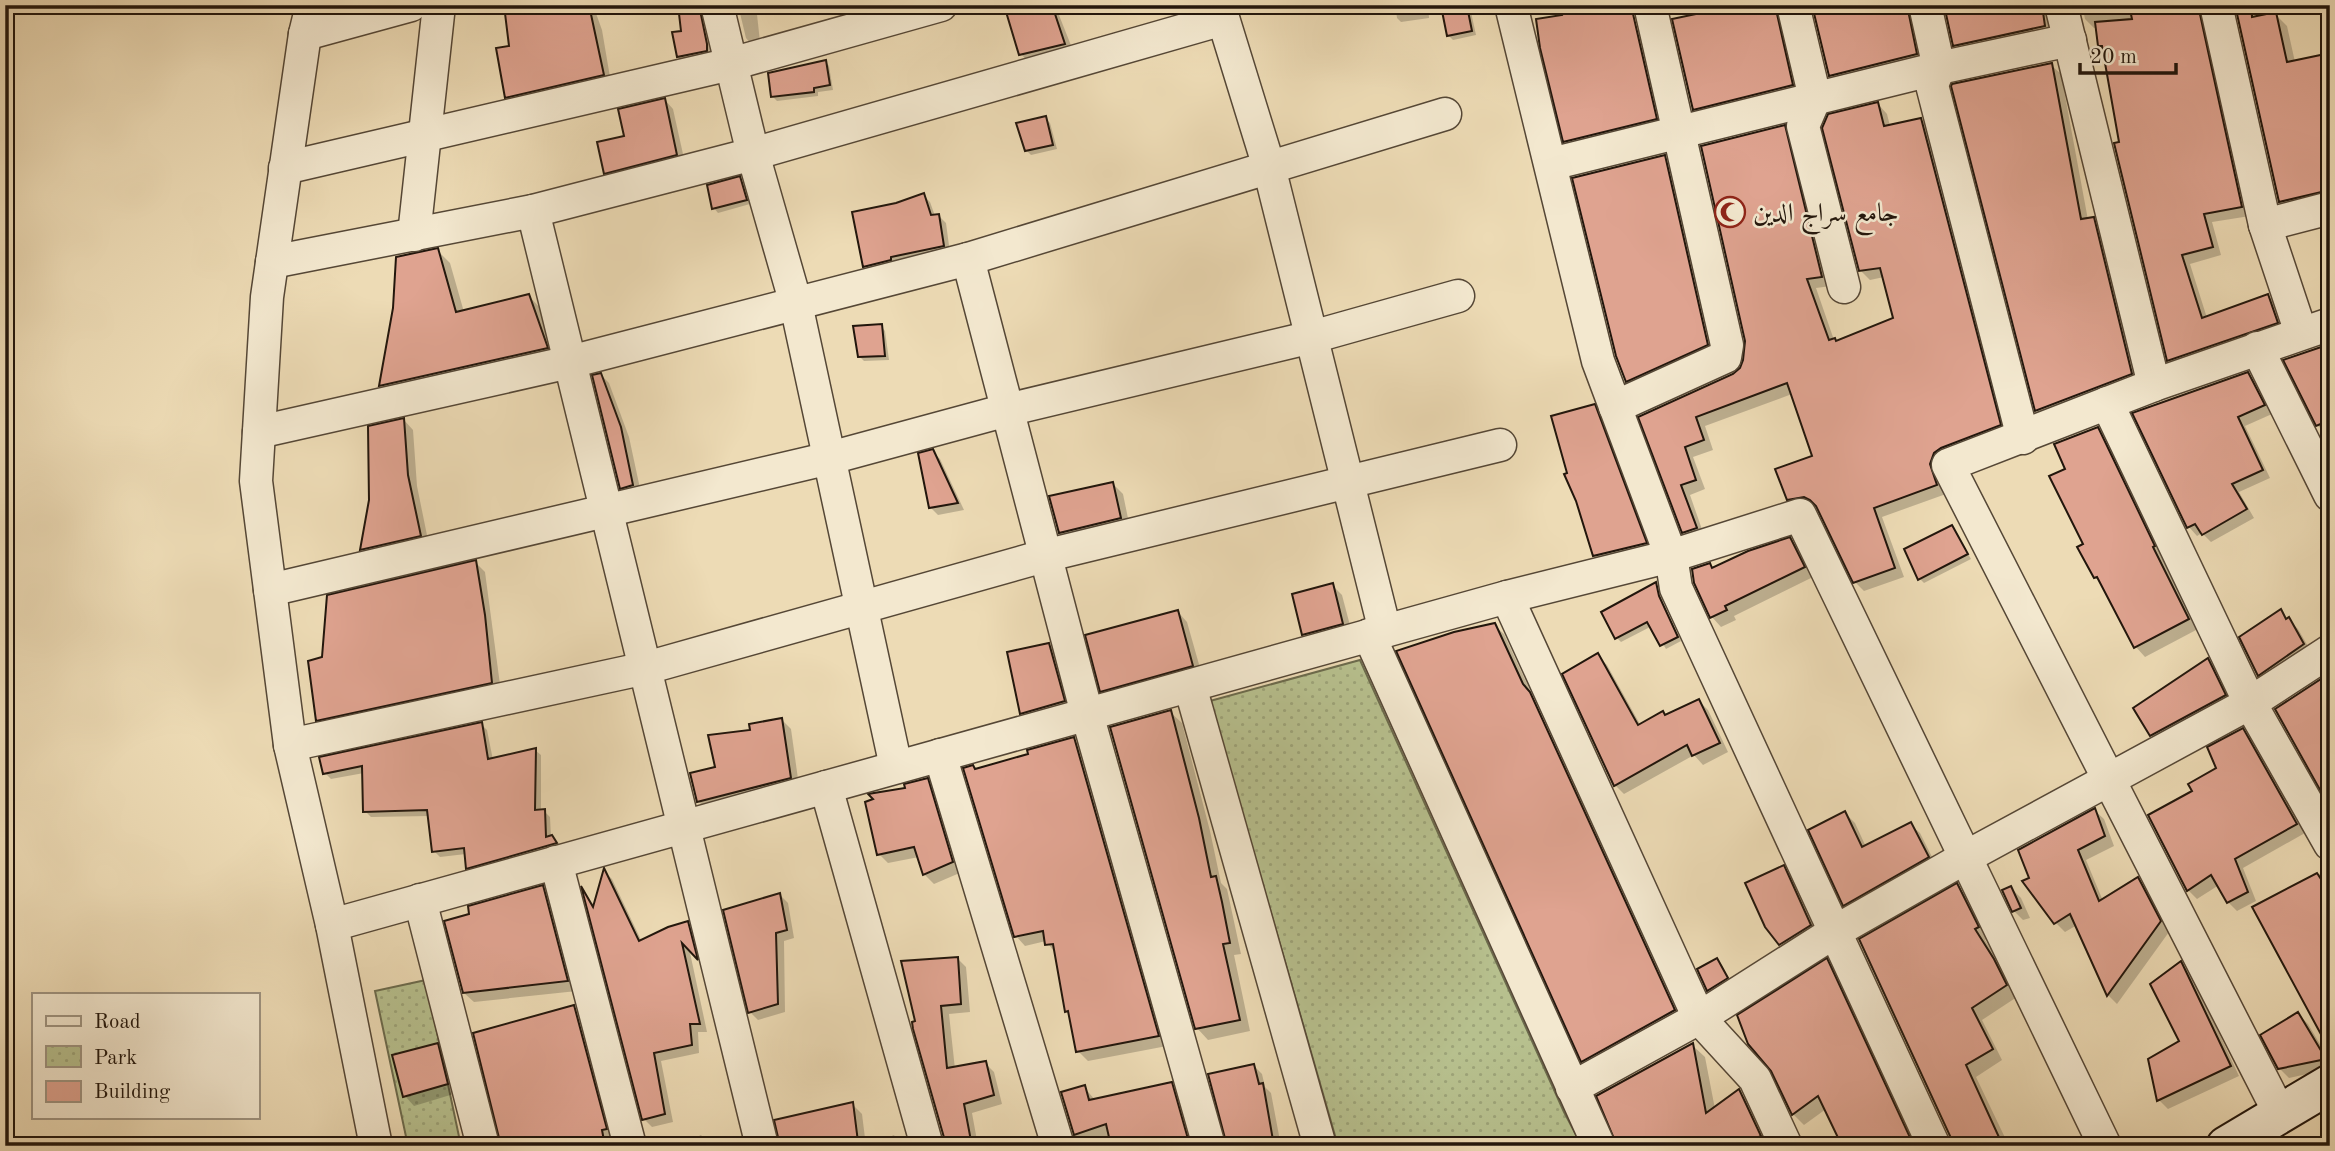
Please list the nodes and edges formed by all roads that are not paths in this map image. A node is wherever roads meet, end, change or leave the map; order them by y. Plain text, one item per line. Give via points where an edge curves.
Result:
1 (411, 5) edge
2 (439, 5) edge
3 (717, 5) edge
4 (941, 5) edge
5 (1511, 5) edge
6 (1650, 5) edge
7 (1793, 5) edge
8 (1925, 5) edge
9 (2061, 5) edge
10 (2216, 5) edge
11 (1221, 12) edge
12 (309, 20) edge
13 (2070, 40) junction
14 (731, 64) junction
15 (1940, 68) junction
16 (1815, 99) junction
17 (1445, 114) dead end
18 (1679, 131) junction
19 (426, 135) junction
20 (753, 154) junction
21 (1551, 164) junction
22 (1269, 167) junction
23 (285, 168) junction
24 (2330, 208) edge
25 (533, 211) junction
26 (2265, 225) junction
27 (414, 234) junction
28 (968, 259) junction
29 (272, 262) junction
30 (1844, 287) dead end
31 (1458, 296) dead end
32 (796, 304) junction
33 (2315, 329) edge
34 (1312, 337) junction
35 (2257, 348) junction
36 (570, 362) junction
37 (2154, 385) junction
38 (2107, 403) junction
39 (1615, 407) junction
40 (1007, 410) junction
41 (259, 432) junction
42 (2023, 438) junction
43 (1500, 445) dead end
44 (830, 458) junction
45 (1347, 483) junction
46 (2330, 495) edge
47 (607, 510) junction
48 (1044, 556) junction
49 (1671, 556) junction
50 (270, 590) junction
51 (1507, 597) junction
52 (862, 609) junction
53 (1377, 633) junction
54 (2330, 651) edge
55 (646, 668) junction
56 (1190, 685) junction
57 (2250, 703) junction
58 (1087, 714) junction
59 (290, 745) junction
60 (940, 755) junction
61 (897, 767) junction
62 (2109, 778) junction
63 (826, 787) junction
64 (684, 826) junction
65 (2330, 844) edge
66 (1966, 857) junction
67 (556, 862) junction
68 (420, 900) junction
69 (332, 925) junction
70 (1836, 931) junction
71 (1699, 1018) junction
72 (2330, 1084) edge
73 (1572, 1088) junction
74 (2280, 1112) junction
75 (376, 1146) edge
76 (483, 1146) edge
77 (630, 1146) edge
78 (762, 1146) edge
79 (927, 1146) edge
80 (1058, 1146) edge
81 (1209, 1146) edge
82 (1320, 1146) edge
83 (1599, 1146) edge
84 (1786, 1146) edge
85 (1934, 1146) edge
86 (2105, 1146) edge
87 (2226, 1146) edge

1 - 12 street
2 - 19 street
3 - 14 street
4 - 14 street
5 - 21 street
6 - 18 street
7 - 16 street
8 - 15 street
9 - 13 street
10 - 26 street
11 - 20 street
11 - 22 street
12 - 23 street
13 - 15 street
13 - 37 street
14 - 19 street
14 - 20 street
15 - 16 street
15 - 42 street via 1932,85
16 - 18 street
16 - 30 street via 1803,126
17 - 22 street
18 - 21 street
18 - 39 street via 1727,345 1725,357
19 - 23 street
19 - 27 street
20 - 25 street
20 - 32 street
21 - 39 street via 1598,361
22 - 28 street
22 - 34 street
23 - 29 street
24 - 26 street
25 - 27 street
25 - 36 street
26 - 33 street
27 - 29 street
28 - 32 street
28 - 40 street
29 - 41 street
31 - 34 street
32 - 36 street
32 - 44 street
33 - 35 street
34 - 40 street
34 - 45 street
35 - 37 street
35 - 46 street
36 - 41 street
36 - 47 street
37 - 38 street
38 - 42 street
38 - 57 street
39 - 49 street
40 - 44 street
40 - 48 street
41 - 50 street via 256,481
42 - 62 street via 1948,465
43 - 45 street
44 - 47 street
44 - 52 street
45 - 48 street
45 - 53 street
47 - 50 street
47 - 55 street
48 - 52 street
48 - 58 street
49 - 51 street
49 - 66 street via 1800,515
49 - 70 street via 1676,589
50 - 59 street
51 - 53 street
51 - 71 street
52 - 55 street
52 - 61 street
53 - 56 street
53 - 73 street
54 - 57 street
55 - 59 street
55 - 64 street
56 - 58 street
56 - 82 street
57 - 62 street
57 - 65 street
58 - 60 street
58 - 81 street
59 - 69 street
60 - 61 street
60 - 80 street
61 - 63 street
62 - 66 street
62 - 74 street
63 - 64 street
63 - 79 street
64 - 67 street
64 - 78 street
66 - 70 street
66 - 86 street
67 - 68 street
67 - 77 street
68 - 69 street
68 - 76 street
69 - 75 street
70 - 71 street
70 - 85 street
71 - 73 street
71 - 84 street via 1755,1079
72 - 74 street
73 - 83 street
74 - 87 street

